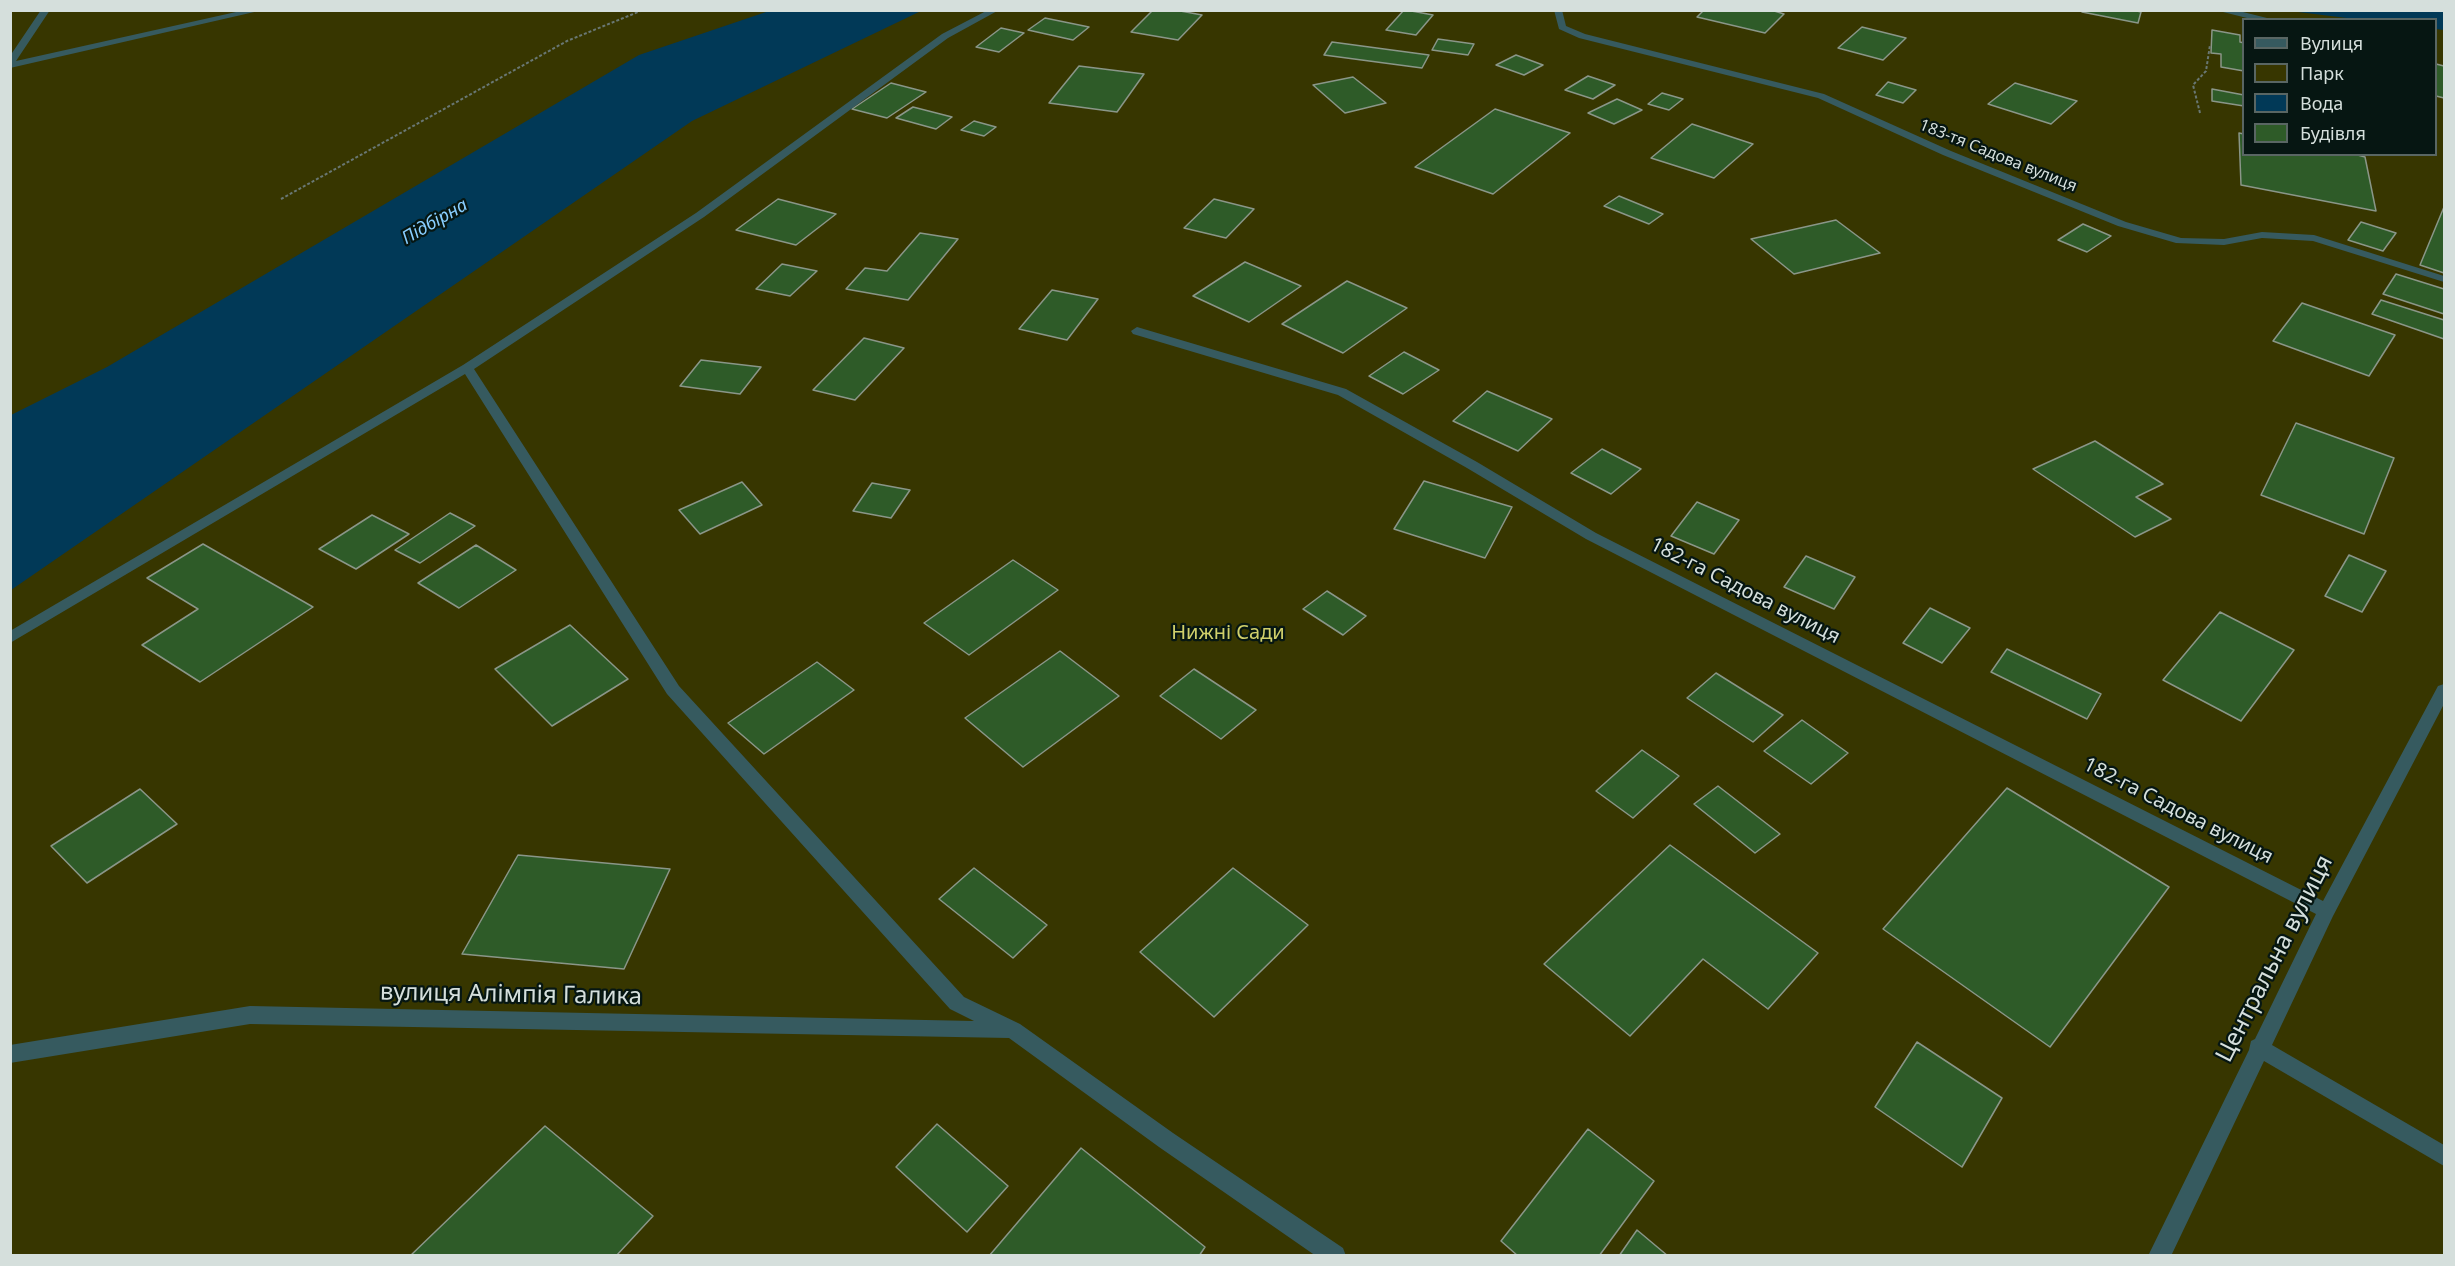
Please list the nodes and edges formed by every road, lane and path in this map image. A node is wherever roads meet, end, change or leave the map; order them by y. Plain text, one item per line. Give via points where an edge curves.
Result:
1 (46, 10) edge
2 (259, 10) edge
3 (643, 10) edge
4 (995, 10) edge
5 (1558, 10) edge
6 (2219, 10) edge
7 (2261, 18) edge
8 (2210, 41) dead end
9 (10, 64) edge
10 (2200, 113) dead end
11 (281, 199) dead end
12 (2445, 279) edge
13 (1137, 331) dead end
14 (467, 368) junction
15 (10, 638) edge
16 (2445, 690) edge
17 (2327, 911) junction
18 (1013, 1030) junction
19 (2259, 1047) junction
20 (10, 1054) edge
21 (2445, 1156) edge
22 (1335, 1256) edge
23 (2159, 1256) edge

1 - 9 street
2 - 9 street
3 - 11 path via 567,41
4 - 14 street via 945,36 700,215
5 - 12 street, 183-тя Садова вулиця via 1562,27 1582,36 1821,96 1947,153 2122,224 2181,241 2224,242 2262,235 2314,238
6 - 7 street
8 - 10 path via 2206,71 2193,85
13 - 17 street, 182-га Садова вулиця via 1342,392 1591,536
14 - 15 street
14 - 18 street via 673,690 957,1003
16 - 17 street, Центральна вулиця
17 - 19 street, Центральна вулиця
18 - 20 street, вулиця Алімпія Галика via 250,1015
18 - 22 street
19 - 21 street
19 - 23 street, Центральна вулиця

